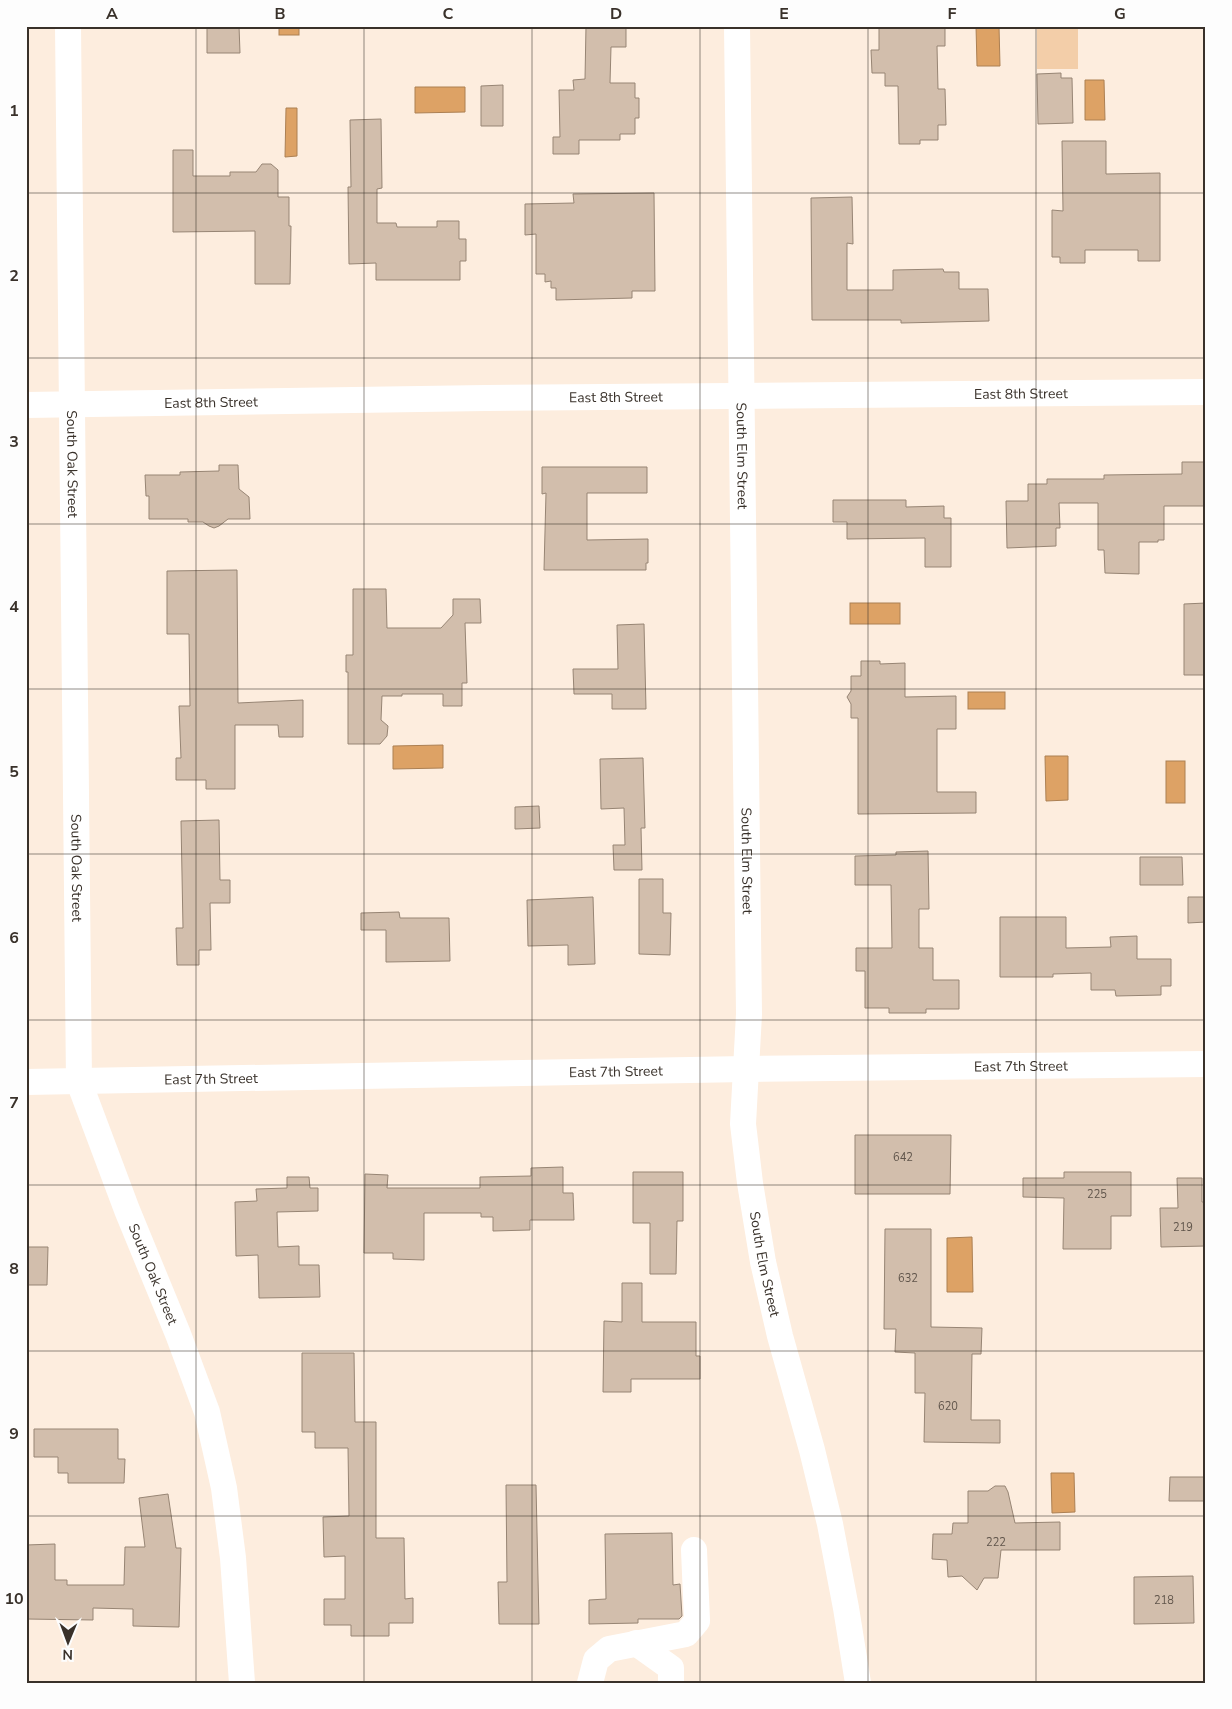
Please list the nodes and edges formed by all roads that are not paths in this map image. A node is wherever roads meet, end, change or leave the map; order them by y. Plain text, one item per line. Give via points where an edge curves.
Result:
1 (68, 26) edge
2 (738, 26) edge
3 (1206, 392) edge
4 (742, 397) junction
5 (73, 404) junction
6 (26, 405) edge
7 (1206, 1064) edge
8 (746, 1069) junction
9 (26, 1082) edge
10 (79, 1082) junction
11 (694, 1550) dead end
12 (636, 1643) junction
13 (242, 1683) edge
14 (590, 1683) edge
15 (672, 1683) edge
16 (858, 1683) edge

1 - 5 street, South Oak Street
2 - 4 street, South Elm Street
3 - 4 street, East 8th Street
4 - 5 street, East 8th Street
4 - 8 street, South Elm Street via 749,1014
5 - 6 street, East 8th Street
5 - 10 street, South Oak Street
7 - 8 street, East 7th Street
8 - 10 street, East 7th Street
8 - 16 street, South Elm Street via 743,1124 763,1262 830,1524
9 - 10 street, East 7th Street
10 - 13 street, South Oak Street via 207,1412 224,1488 234,1558
11 - 12 street via 697,1621 686,1634
12 - 14 street via 609,1648 596,1660
12 - 15 street via 671,1668

